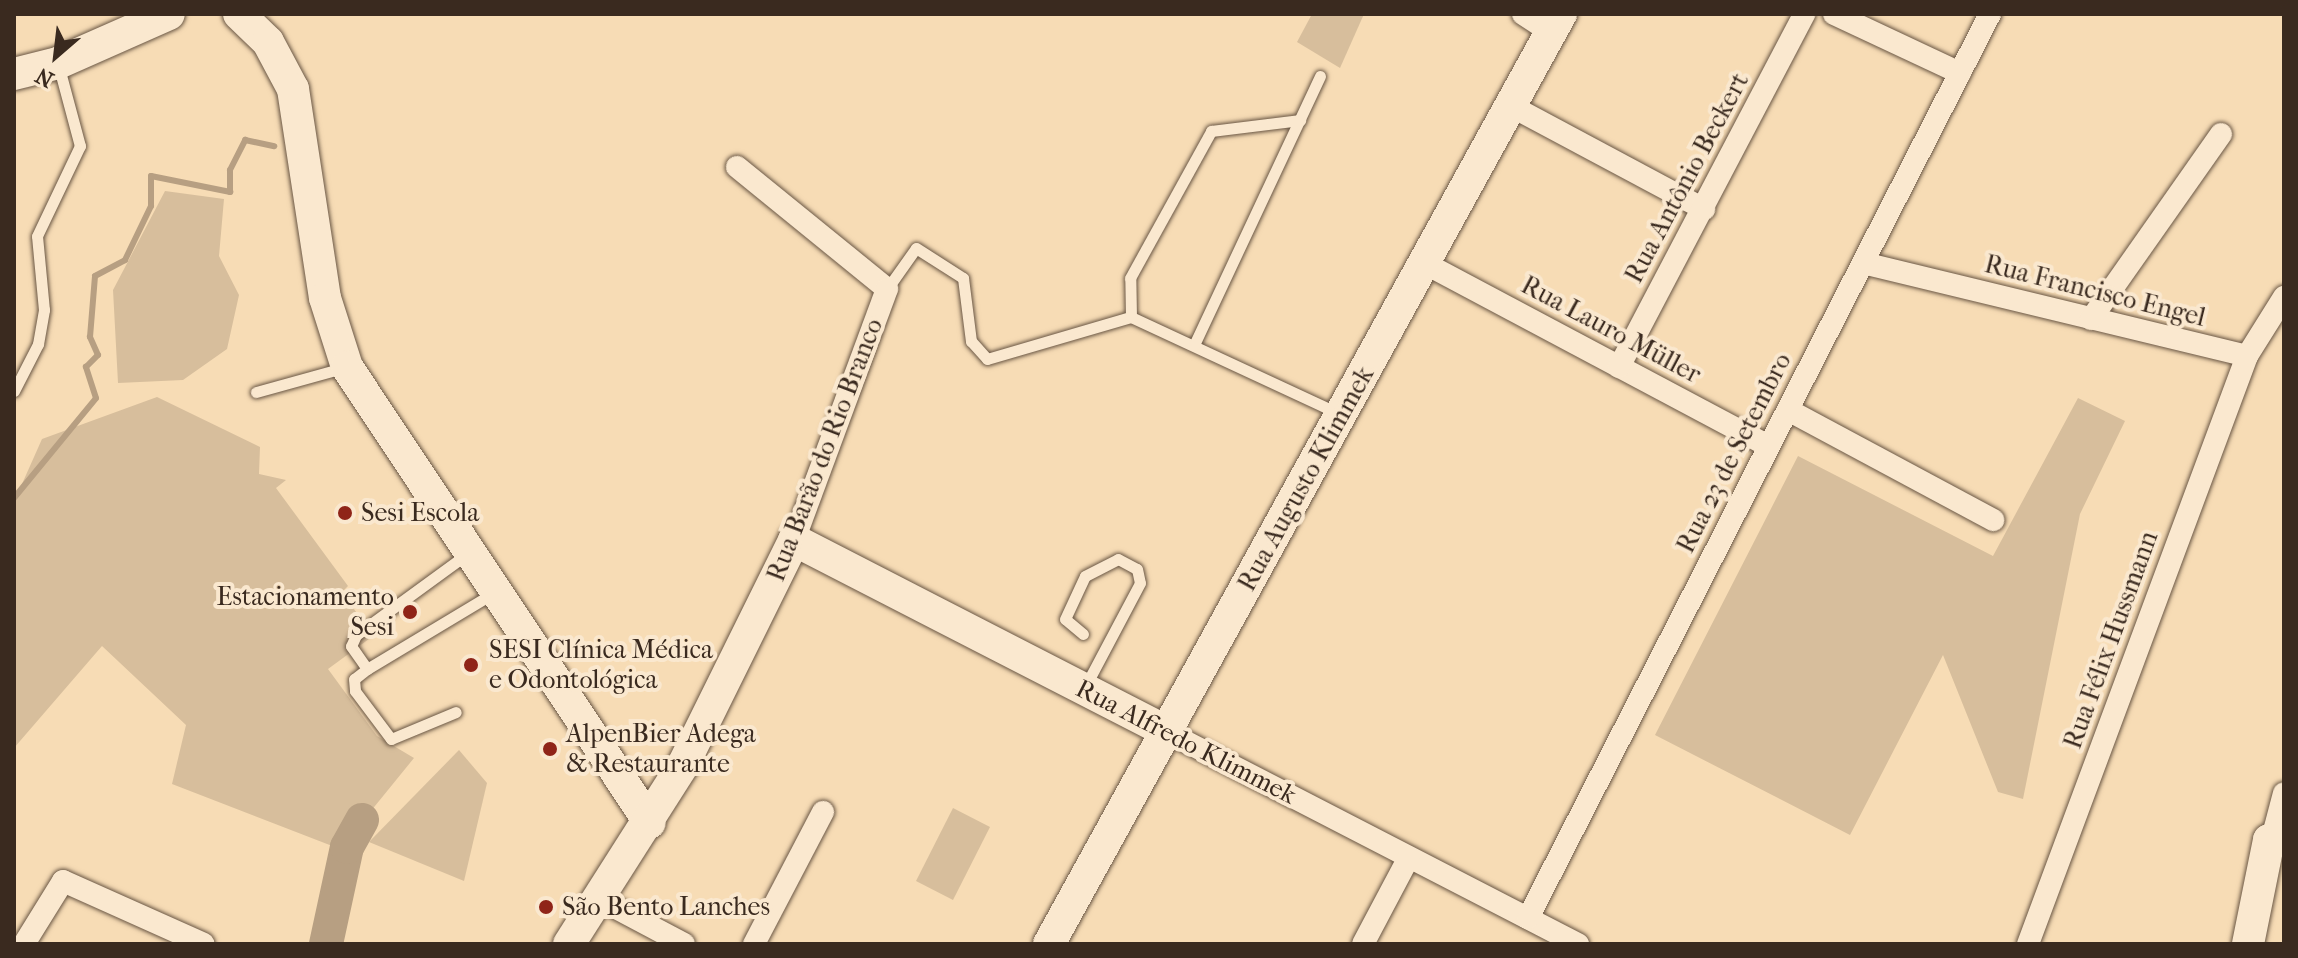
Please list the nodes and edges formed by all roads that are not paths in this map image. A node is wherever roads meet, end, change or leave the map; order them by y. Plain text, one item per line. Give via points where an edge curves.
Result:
1 (169, 14) edge
2 (239, 14) edge
3 (1523, 14) edge
4 (1804, 14) edge
5 (1834, 14) edge
6 (1985, 16) edge
7 (1556, 23) edge
8 (58, 63) junction
9 (1960, 73) junction
10 (14, 74) edge
11 (1320, 76) dead end
12 (1511, 106) junction
13 (1300, 120) junction
14 (2221, 134) dead end
15 (737, 167) dead end
16 (1704, 209) junction
17 (1863, 263) junction
18 (1426, 264) junction
19 (887, 289) junction
20 (2284, 297) edge
21 (1131, 317) junction
22 (2091, 319) junction
23 (1194, 345) junction
24 (2247, 356) junction
25 (347, 367) junction
26 (1619, 367) junction
27 (14, 391) edge
28 (256, 392) dead end
29 (1788, 410) junction
30 (1342, 415) junction
31 (1769, 446) junction
32 (1993, 520) dead end
33 (794, 540) junction
34 (472, 550) junction
35 (499, 589) junction
36 (1083, 634) dead end
37 (367, 669) junction
38 (1084, 690) junction
39 (456, 712) dead end
40 (1165, 731) junction
41 (2284, 793) edge
42 (823, 812) dead end
43 (650, 823) junction
44 (2279, 836) edge
45 (1409, 857) junction
46 (599, 899) junction
47 (1528, 918) junction
48 (24, 944) edge
49 (204, 944) edge
50 (569, 944) edge
51 (684, 944) edge
52 (754, 944) edge
53 (1049, 944) edge
54 (1363, 944) edge
55 (1578, 944) edge
56 (2028, 944) edge
57 (2248, 944) edge

1 - 8 street
2 - 25 street via 268,42 293,89 325,298
3 - 7 street
4 - 16 street, Rua Antônio Beckert
5 - 9 street
6 - 9 street, Rua 23 de Setembro
7 - 12 street, Rua Augusto Klimmek
8 - 10 street
8 - 27 lane via 80,146 34,247 44,310 38,344
9 - 17 street, Rua 23 de Setembro
11 - 13 lane
12 - 16 street
12 - 18 street, Rua Augusto Klimmek
13 - 21 lane via 1211,131 1130,278
13 - 23 lane
14 - 22 street
15 - 19 street, Rua Barão do Rio Branco
16 - 26 street, Rua Antônio Beckert
17 - 22 street, Rua Francisco Engel
17 - 29 street, Rua 23 de Setembro
18 - 26 street, Rua Lauro Müller
18 - 30 street, Rua Augusto Klimmek
19 - 21 lane via 912,248 955,271 969,292 971,341 987,359
19 - 33 street, Rua Barão do Rio Branco
20 - 24 street
21 - 23 lane
22 - 24 street, Rua Francisco Engel
23 - 30 lane
24 - 56 street, Rua Félix Hussmann
25 - 28 lane
25 - 34 street
26 - 31 street, Rua Lauro Müller
29 - 31 street, Rua 23 de Setembro
29 - 32 street
30 - 40 street, Rua Augusto Klimmek
31 - 47 street, Rua 23 de Setembro
33 - 38 street, Rua Alfredo Klimmek
33 - 43 street, Rua Barão do Rio Branco
34 - 35 street
34 - 37 lane via 356,635 351,646
35 - 37 lane
35 - 43 street
36 - 38 lane via 1065,619 1085,576 1118,559 1137,569 1140,583
37 - 39 lane via 354,679 355,691 391,739
38 - 40 street, Rua Alfredo Klimmek
40 - 45 street, Rua Alfredo Klimmek
40 - 53 street, Rua Augusto Klimmek
41 - 44 street
42 - 52 street
43 - 46 street, Rua Barão do Rio Branco
44 - 57 street
45 - 47 street, Rua Alfredo Klimmek
45 - 54 street
46 - 50 street, Rua Barão do Rio Branco
46 - 51 street
47 - 55 street, Rua Alfredo Klimmek
48 - 49 street via 63,881

